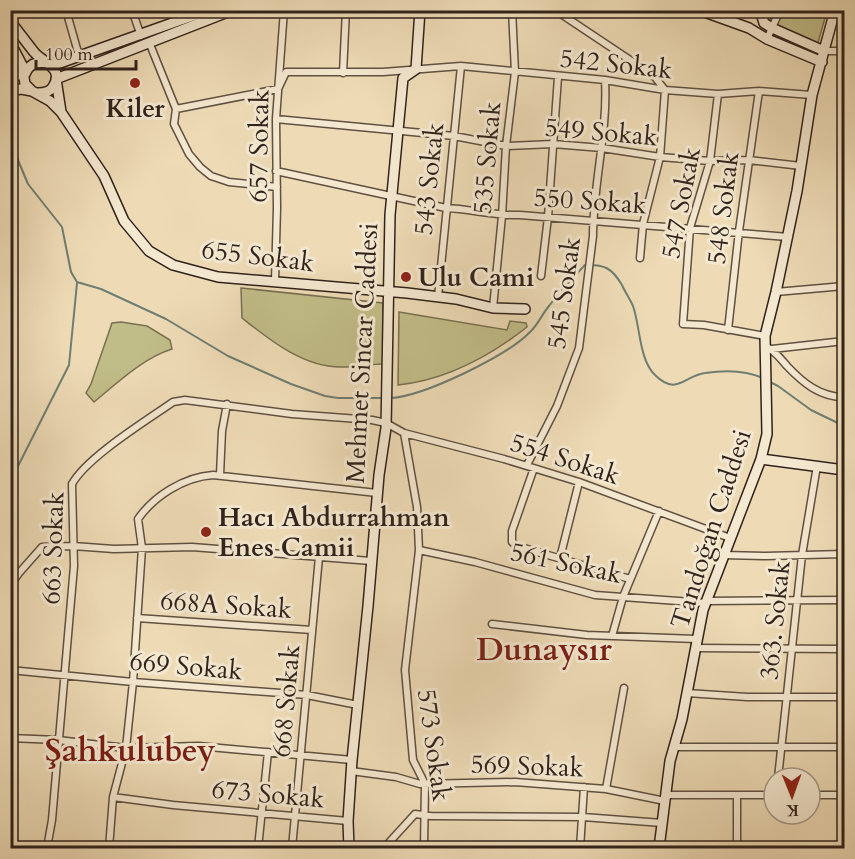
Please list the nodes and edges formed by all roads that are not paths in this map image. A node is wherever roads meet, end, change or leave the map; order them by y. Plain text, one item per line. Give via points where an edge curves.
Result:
1 (66, 10) edge
2 (132, 10) edge
3 (179, 10) edge
4 (209, 10) edge
5 (233, 10) edge
6 (284, 10) edge
7 (346, 10) edge
8 (420, 10) edge
9 (512, 10) edge
10 (555, 10) edge
11 (699, 10) edge
12 (760, 10) edge
13 (780, 10) edge
14 (835, 10) edge
15 (10, 21) edge
16 (182, 21) junction
17 (772, 28) junction
18 (141, 36) junction
19 (767, 39) junction
20 (10, 42) edge
21 (149, 42) junction
22 (824, 51) junction
23 (844, 51) edge
24 (79, 57) junction
25 (45, 62) junction
26 (822, 62) junction
27 (461, 66) junction
28 (416, 69) junction
29 (515, 72) junction
30 (343, 73) junction
31 (25, 74) junction
32 (10, 76) edge
33 (558, 77) junction
34 (56, 79) junction
35 (605, 80) junction
36 (278, 88) junction
37 (665, 90) junction
38 (10, 91) edge
39 (759, 91) junction
40 (34, 92) junction
41 (718, 94) junction
42 (812, 95) junction
43 (176, 109) junction
44 (61, 112) junction
45 (276, 119) junction
46 (398, 131) junction
47 (454, 136) junction
48 (552, 144) junction
49 (506, 146) junction
50 (602, 148) junction
51 (660, 157) junction
52 (749, 160) junction
53 (710, 161) junction
54 (801, 166) junction
55 (276, 171) junction
56 (277, 187) junction
57 (392, 196) junction
58 (446, 207) junction
59 (502, 216) junction
60 (548, 217) junction
61 (593, 220) junction
62 (643, 224) junction
63 (690, 228) junction
64 (739, 231) junction
65 (788, 237) junction
66 (640, 258) dead end
67 (541, 276) dead end
68 (274, 281) junction
69 (844, 286) edge
70 (388, 291) junction
71 (776, 292) junction
72 (438, 297) junction
73 (493, 308) junction
74 (525, 309) dead end
75 (728, 330) junction
76 (844, 341) edge
77 (767, 344) junction
78 (844, 397) edge
79 (227, 404) junction
80 (386, 423) junction
81 (404, 433) junction
82 (761, 459) junction
83 (531, 466) junction
84 (817, 466) junction
85 (844, 470) edge
86 (220, 475) junction
87 (579, 482) junction
88 (377, 493) junction
89 (659, 511) junction
90 (730, 538) junction
91 (74, 546) junction
92 (142, 548) junction
93 (419, 550) junction
94 (844, 554) edge
95 (724, 555) junction
96 (802, 555) junction
97 (319, 557) junction
98 (560, 558) junction
99 (371, 561) junction
100 (630, 579) junction
101 (10, 586) edge
102 (622, 597) junction
103 (844, 600) edge
104 (796, 601) junction
105 (706, 602) junction
106 (137, 618) junction
107 (492, 624) dead end
108 (312, 630) junction
109 (612, 636) junction
110 (696, 644) junction
111 (792, 649) junction
112 (844, 649) edge
113 (10, 670) edge
114 (66, 675) junction
115 (133, 682) junction
116 (624, 688) dead end
117 (687, 693) junction
118 (307, 695) junction
119 (786, 697) junction
120 (844, 697) edge
121 (358, 705) junction
122 (10, 738) edge
123 (58, 740) junction
124 (674, 747) junction
125 (780, 747) junction
126 (844, 747) edge
127 (126, 748) junction
128 (268, 752) junction
129 (300, 755) junction
130 (352, 760) junction
131 (779, 766) edge
132 (351, 771) junction
133 (425, 784) junction
134 (584, 787) junction
135 (606, 789) junction
136 (736, 795) junction
137 (762, 795) edge
138 (822, 795) edge
139 (844, 795) edge
140 (113, 797) junction
141 (665, 798) junction
142 (261, 813) junction
143 (424, 815) junction
144 (295, 816) junction
145 (583, 817) junction
146 (348, 822) junction
147 (662, 823) junction
148 (47, 849) edge
149 (109, 849) edge
150 (258, 849) edge
151 (292, 849) edge
152 (349, 849) edge
153 (384, 849) edge
154 (424, 849) edge
155 (580, 849) edge
156 (659, 849) edge
157 (737, 849) edge

1 - 24 street
2 - 18 street
3 - 16 street
4 - 16 street
5 - 21 street
6 - 36 street, 657 Sokak
7 - 30 street
8 - 28 street, Mehmet Sincar Caddesi
9 - 29 street, 535 Sokak
10 - 37 street via 654,76
11 - 19 street via 749,28
12 - 17 street via 764,23
13 - 17 street
14 - 22 street, Tandoğan Caddesi
15 - 25 street
16 - 18 street
17 - 19 street
17 - 22 street
18 - 24 street
19 - 26 street
20 - 31 street
21 - 34 street
21 - 43 street
22 - 23 street
22 - 26 street, Tandoğan Caddesi
24 - 25 street via 57,64
25 - 31 street via 34,63
25 - 34 street via 54,69
26 - 42 street, Tandoğan Caddesi
27 - 28 street, 542 Sokak
27 - 29 street, 542 Sokak
27 - 47 street, 543 Sokak
28 - 30 street, 542 Sokak
28 - 46 street, Mehmet Sincar Caddesi via 403,78
29 - 33 street, 542 Sokak
29 - 49 street, 535 Sokak
30 - 36 street, 542 Sokak via 286,72
31 - 32 street
31 - 40 street via 26,84
33 - 35 street, 542 Sokak
33 - 48 street
34 - 40 street via 52,89 42,94
34 - 44 street, 655 Sokak
35 - 37 street, 542 Sokak
35 - 50 street, 545 Sokak
36 - 43 street
36 - 45 street, 657 Sokak
37 - 41 street, 542 Sokak
37 - 51 street
38 - 40 street
39 - 41 street, 542 Sokak
39 - 42 street, 542 Sokak
39 - 52 street, 548 Sokak
40 - 44 street, 655 Sokak
41 - 53 street, 547 Sokak
42 - 54 street, Tandoğan Caddesi
43 - 56 street via 174,124 189,154 211,176
44 - 68 street, 655 Sokak via 104,177 124,221 149,251 173,265 218,277
45 - 46 street, 549 Sokak
45 - 55 street, 657 Sokak
46 - 47 street, 549 Sokak
46 - 57 street, Mehmet Sincar Caddesi
47 - 49 street, 549 Sokak
47 - 58 street, 543 Sokak
48 - 49 street, 549 Sokak
48 - 50 street, 549 Sokak
48 - 60 street
49 - 59 street, 535 Sokak
50 - 51 street, 549 Sokak
50 - 61 street, 545 Sokak
51 - 53 street, 549 Sokak
51 - 62 street
52 - 53 street, 549 Sokak
52 - 54 street, 549 Sokak
52 - 64 street, 548 Sokak
53 - 63 street, 547 Sokak
54 - 65 street, Tandoğan Caddesi
55 - 56 street, 657 Sokak
55 - 57 street, 550 Sokak
56 - 68 street, 657 Sokak
57 - 58 street, 550 Sokak
57 - 70 street, Mehmet Sincar Caddesi
58 - 59 street, 550 Sokak
58 - 72 street, 543 Sokak
59 - 60 street, 550 Sokak
59 - 73 street, 535 Sokak
60 - 61 street, 550 Sokak
60 - 67 street
61 - 62 street, 550 Sokak
61 - 83 street, 545 Sokak via 579,348
62 - 63 street, 550 Sokak
62 - 66 street
63 - 64 street, 550 Sokak
63 - 75 street, 547 Sokak via 682,324
64 - 65 street, 550 Sokak
64 - 75 street, 548 Sokak
65 - 71 street, Tandoğan Caddesi
68 - 70 street, 655 Sokak
69 - 71 street
70 - 72 street, 655 Sokak
70 - 80 street, Mehmet Sincar Caddesi
71 - 77 street, Tandoğan Caddesi
72 - 73 street, 655 Sokak
73 - 74 street, 655 Sokak
75 - 77 street
76 - 77 street
77 - 78 street via 817,392
77 - 82 street, Tandoğan Caddesi via 767,434
79 - 80 street, 663 Sokak
79 - 86 street
79 - 91 street, 663 Sokak via 173,402 93,460 72,484
80 - 81 street, 554 Sokak
80 - 88 street, Mehmet Sincar Caddesi
81 - 83 street, 554 Sokak
81 - 93 street, 573 Sokak via 417,507
82 - 84 street
82 - 90 street, Tandoğan Caddesi
83 - 87 street, 554 Sokak
83 - 98 street, 545 Sokak via 512,542
84 - 85 street
84 - 96 street, 363. Sokak
86 - 88 street
86 - 92 street via 199,476 147,507 138,519
87 - 89 street, 554 Sokak
87 - 98 street
88 - 99 street, Mehmet Sincar Caddesi
89 - 90 street, 554 Sokak
89 - 100 street
90 - 95 street, Tandoğan Caddesi
91 - 92 street
91 - 101 street via 42,546
91 - 114 street, 663 Sokak
92 - 97 street via 192,547
92 - 106 street
93 - 102 street, 561 Sokak via 595,595
93 - 133 street, 573 Sokak via 405,670 413,760
94 - 96 street
95 - 96 street
95 - 105 street, Tandoğan Caddesi
96 - 104 street, 363. Sokak
97 - 99 street
97 - 108 street, 668 Sokak
98 - 100 street
99 - 121 street, Mehmet Sincar Caddesi
100 - 102 street
102 - 105 street, 561 Sokak
102 - 109 street
103 - 104 street, 561 Sokak
104 - 105 street, 561 Sokak
104 - 111 street, 363. Sokak
105 - 110 street, Tandoğan Caddesi
106 - 108 street, 668A Sokak
106 - 115 street
107 - 109 street
108 - 118 street, 668 Sokak
109 - 110 street
110 - 111 street
110 - 117 street, Tandoğan Caddesi
111 - 112 street
111 - 119 street, 363. Sokak
113 - 114 street, 669 Sokak
114 - 115 street, 669 Sokak
114 - 123 street, 663 Sokak
115 - 118 street, 669 Sokak
115 - 127 street
116 - 135 street
117 - 119 street
117 - 124 street, Tandoğan Caddesi
118 - 121 street, 669 Sokak
118 - 129 street, 668 Sokak
119 - 120 street
119 - 125 street, 363. Sokak
121 - 130 street, Mehmet Sincar Caddesi
122 - 123 street
123 - 127 street
123 - 148 street, 663 Sokak
124 - 125 street
124 - 141 street, Tandoğan Caddesi
125 - 126 street
125 - 131 street, 363. Sokak
127 - 128 street via 198,746
127 - 140 street
128 - 129 street
128 - 142 street
129 - 130 street
129 - 144 street, 668 Sokak
130 - 132 street, Mehmet Sincar Caddesi
132 - 133 street, 569 Sokak
132 - 146 street, Mehmet Sincar Caddesi
133 - 134 street, 569 Sokak
133 - 143 street, 573 Sokak
134 - 135 street, 569 Sokak
134 - 145 street
135 - 141 street, 569 Sokak
136 - 137 street, 569 Sokak
136 - 141 street, 569 Sokak
136 - 157 street
138 - 139 street
140 - 142 street, 673 Sokak
140 - 149 street
141 - 147 street, Tandoğan Caddesi
142 - 144 street, 673 Sokak
142 - 150 street
143 - 145 street
143 - 153 street via 415,814
143 - 154 street, 573 Sokak
144 - 146 street, 673 Sokak
144 - 151 street, 668 Sokak
145 - 147 street
145 - 155 street
146 - 152 street, Mehmet Sincar Caddesi
147 - 156 street, Tandoğan Caddesi

